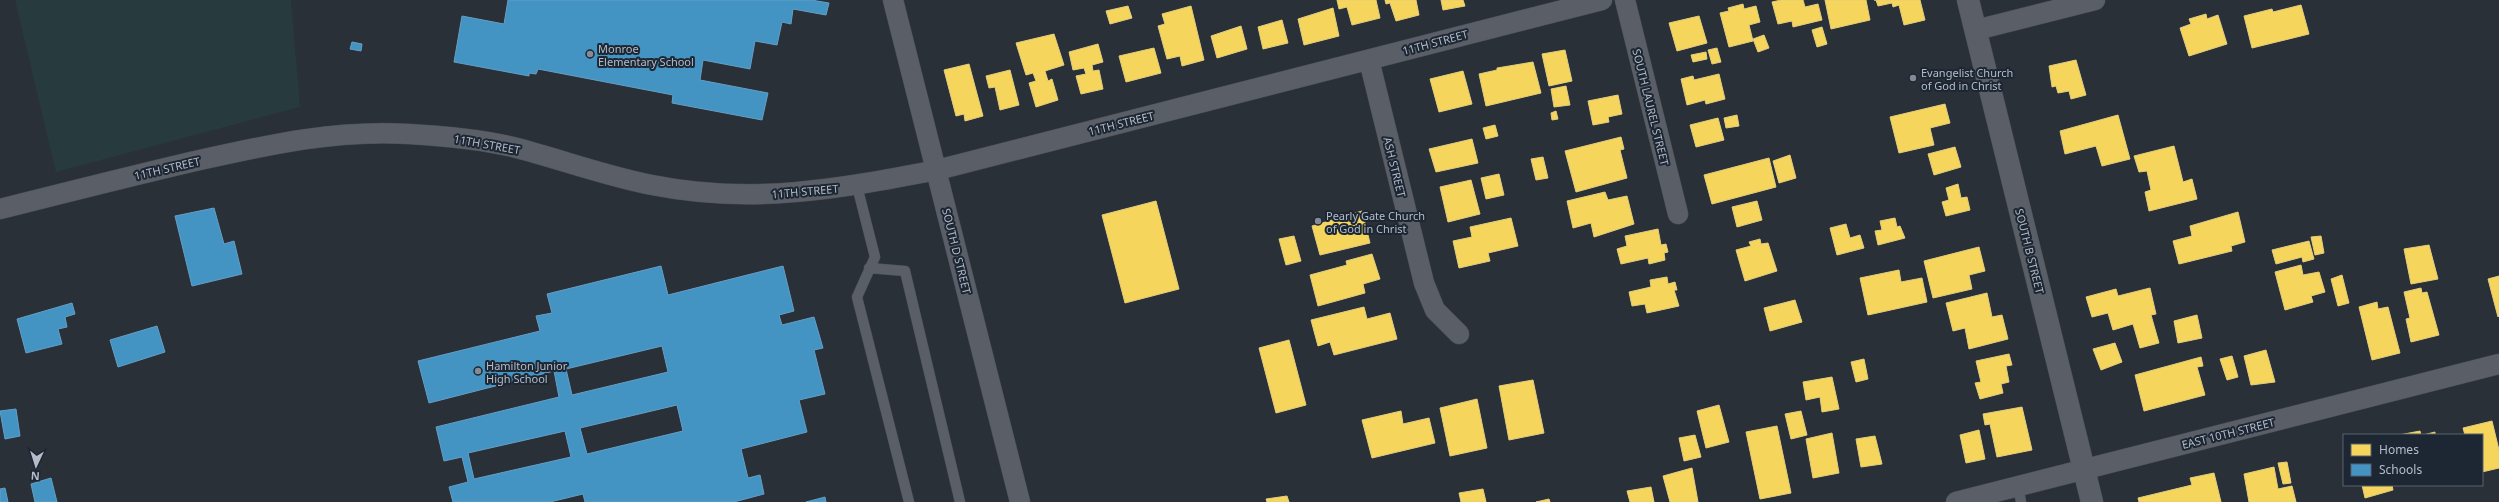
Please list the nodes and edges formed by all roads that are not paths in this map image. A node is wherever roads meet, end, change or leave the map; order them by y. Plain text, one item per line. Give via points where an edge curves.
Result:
1 (893, 0) edge
2 (1602, 0) edge
3 (1624, 0) edge
4 (1968, 0) edge
5 (2095, 0) edge
6 (1976, 30) junction
7 (1369, 60) junction
8 (937, 170) junction
9 (857, 186) junction
10 (0, 209) edge
11 (1678, 214) dead end
12 (869, 268) junction
13 (1459, 334) dead end
14 (2499, 364) edge
15 (2084, 469) junction
16 (2020, 494) edge
17 (909, 502) edge
18 (960, 502) edge
19 (1020, 502) edge
20 (1956, 502) edge
21 (2092, 502) edge

1 - 8 street, SOUTH D STREET
2 - 7 street, 11TH STREET
3 - 11 street, SOUTH LAUREL STREET
4 - 6 street, SOUTH B STREET
5 - 6 street
6 - 15 street, SOUTH B STREET
7 - 8 street, 11TH STREET
7 - 13 street, ASH STREET via 1424,284 1435,310
8 - 9 street, 11TH STREET
8 - 19 street, SOUTH D STREET
9 - 10 street, 11TH STREET via 790,194 692,191 624,178 512,147 461,138 375,133 332,135 266,145
9 - 12 lane via 875,257
12 - 17 lane via 857,297
12 - 18 lane via 905,272
14 - 15 street, EAST 10TH STREET
15 - 16 street, EAST 10TH STREET
15 - 21 street, SOUTH B STREET
16 - 20 street, EAST 10TH STREET

